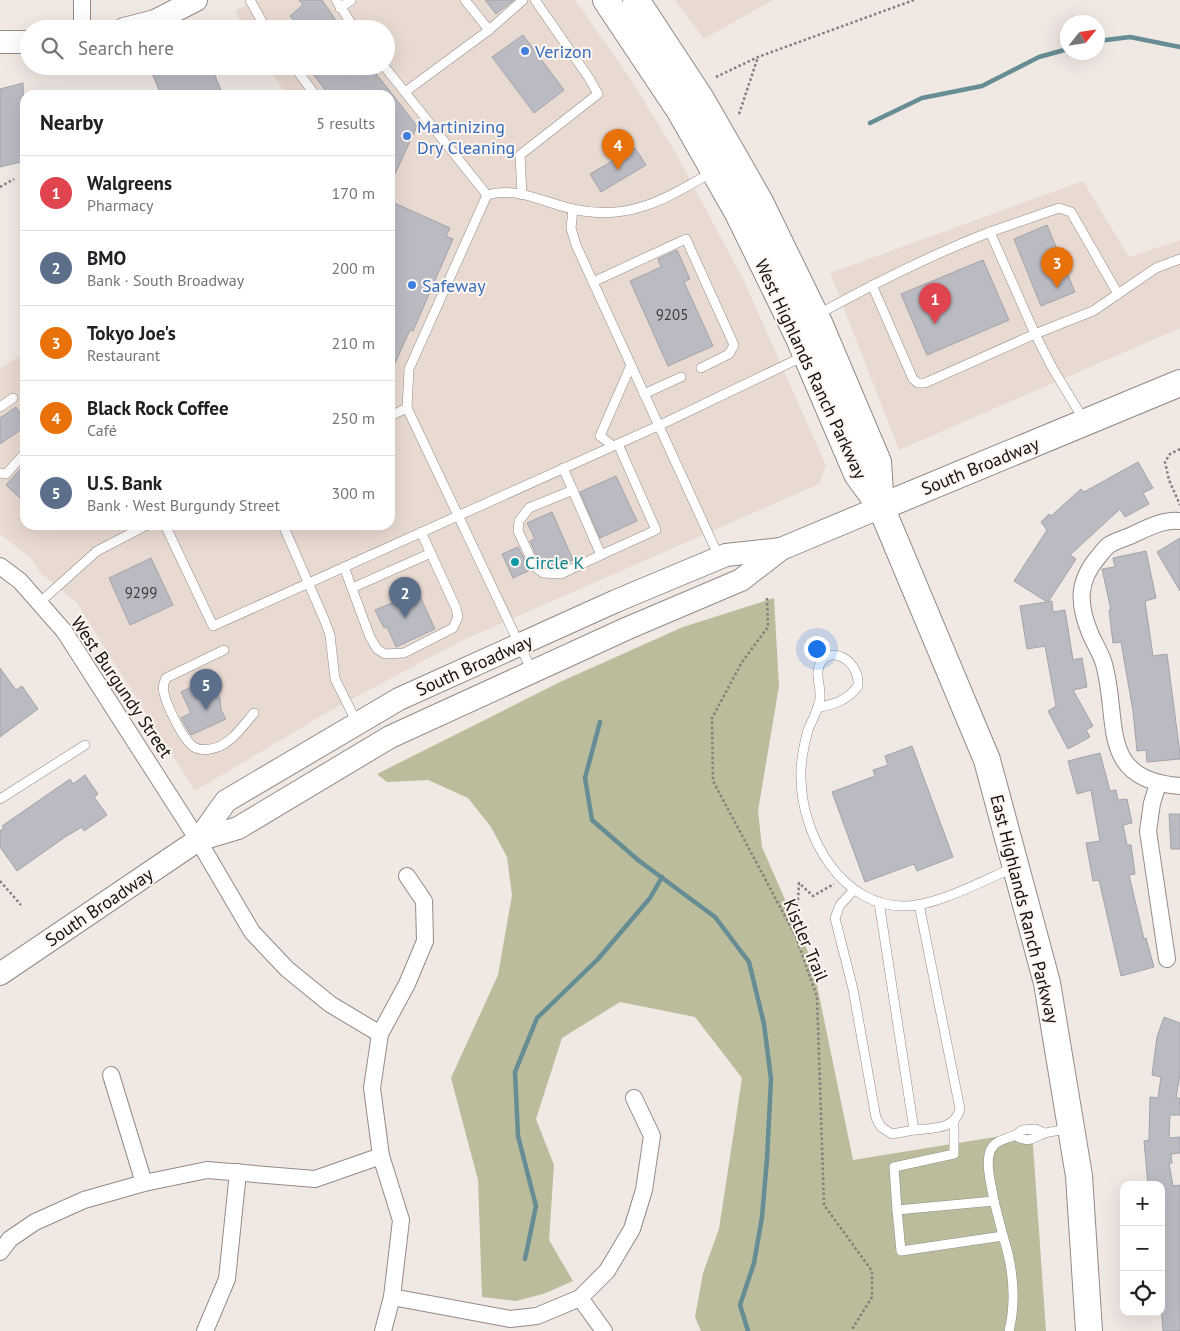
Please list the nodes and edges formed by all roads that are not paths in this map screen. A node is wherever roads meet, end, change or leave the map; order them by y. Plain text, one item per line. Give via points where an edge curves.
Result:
1 (82, 0) edge
2 (196, 0) edge
3 (250, 0) edge
4 (352, 0) edge
5 (465, 0) edge
6 (522, 0) edge
7 (535, 0) edge
8 (606, 0) edge
9 (636, 0) edge
10 (338, 4) edge
11 (82, 20) edge
12 (157, 20) edge
13 (261, 20) edge
14 (349, 20) edge
15 (489, 30) junction
16 (0, 42) edge
17 (20, 42) edge
18 (301, 75) edge
19 (391, 75) edge
20 (311, 90) edge
21 (405, 92) junction
22 (725, 164) junction
23 (487, 195) junction
24 (522, 195) junction
25 (573, 209) junction
26 (990, 232) junction
27 (1180, 259) edge
28 (592, 282) junction
29 (872, 285) junction
30 (1118, 294) junction
31 (816, 316) junction
32 (1034, 334) junction
33 (806, 355) junction
34 (631, 365) junction
35 (701, 368) dead end
36 (681, 377) dead end
37 (1180, 384) edge
38 (644, 394) junction
39 (14, 398) dead end
40 (0, 407) edge
41 (407, 408) junction
42 (395, 414) edge
43 (1086, 422) junction
44 (658, 426) junction
45 (615, 445) junction
46 (20, 459) edge
47 (563, 468) junction
48 (0, 473) edge
49 (573, 490) junction
50 (881, 507) junction
51 (458, 516) junction
52 (1180, 521) edge
53 (128, 530) edge
54 (168, 530) edge
55 (285, 530) edge
56 (422, 532) junction
57 (781, 549) junction
58 (431, 553) junction
59 (601, 555) junction
60 (720, 558) junction
61 (0, 566) edge
62 (344, 567) junction
63 (307, 583) junction
64 (352, 588) junction
65 (39, 603) junction
66 (520, 645) junction
67 (224, 650) dead end
68 (532, 671) junction
69 (817, 708) junction
70 (254, 713) dead end
71 (357, 723) junction
72 (85, 746) dead end
73 (1158, 784) junction
74 (1180, 786) edge
75 (0, 799) edge
76 (198, 840) junction
77 (1016, 867) junction
78 (407, 876) dead end
79 (853, 890) junction
80 (879, 902) junction
81 (919, 904) junction
82 (1167, 959) dead end
83 (0, 974) edge
84 (380, 1034) junction
85 (111, 1074) dead end
86 (634, 1098) dead end
87 (954, 1122) junction
88 (1072, 1129) junction
89 (914, 1130) junction
90 (381, 1156) junction
91 (238, 1172) junction
92 (144, 1183) junction
93 (994, 1201) junction
94 (897, 1210) junction
95 (5, 1233) edge
96 (1003, 1236) junction
97 (0, 1252) edge
98 (392, 1297) junction
99 (580, 1298) junction
100 (205, 1331) edge
101 (382, 1331) edge
102 (604, 1331) edge
103 (1009, 1331) edge
104 (1089, 1331) edge

1 - 11 street
2 - 12 main road
3 - 13 lane
4 - 10 lane
5 - 15 lane
6 - 15 lane
7 - 24 lane via 598,94 520,156
8 - 22 main road, West Highlands Ranch Parkway via 680,111
9 - 22 main road, West Highlands Ranch Parkway via 701,98
10 - 14 lane
15 - 21 lane
16 - 17 main road
18 - 20 lane
19 - 21 lane
21 - 23 lane
22 - 25 lane via 661,202 608,214
22 - 31 main road, West Highlands Ranch Parkway via 760,202
22 - 33 main road, West Highlands Ranch Parkway via 738,213
23 - 24 lane via 497,192
23 - 41 lane via 409,369
24 - 25 lane
25 - 28 lane via 571,228
26 - 29 lane via 914,263
26 - 30 lane via 1059,208 1066,209 1071,212
26 - 32 lane
27 - 30 lane via 1156,268
28 - 34 lane
28 - 35 lane via 686,239 734,344 729,354
29 - 31 lane
29 - 32 lane via 913,379 918,383
30 - 32 lane via 1092,311
31 - 50 main road, West Highlands Ranch Parkway via 878,462
32 - 43 lane
33 - 44 lane
33 - 50 main road, West Highlands Ranch Parkway via 857,474
34 - 38 lane
34 - 45 lane via 600,436
36 - 38 lane
37 - 43 main road, South Broadway
38 - 44 lane
39 - 40 lane
41 - 42 lane
41 - 51 lane
43 - 50 main road, South Broadway
44 - 45 lane
44 - 60 lane
45 - 47 lane
45 - 59 lane via 656,530
46 - 48 lane via 6,474
47 - 49 lane
47 - 51 lane
49 - 59 lane
49 - 59 lane via 529,508 519,521 518,531 536,567 543,573 561,574
50 - 57 main road, South Broadway
50 - 77 main road, East Highlands Ranch Parkway via 987,760
51 - 56 lane
51 - 66 lane
52 - 73 street via 1153,525 1108,546 1092,563 1082,581 1081,606 1104,663 1115,743 1134,771
53 - 65 lane via 97,551
54 - 63 lane via 213,626
55 - 63 lane
56 - 58 lane
56 - 62 lane
57 - 60 main road, South Broadway
57 - 68 main road, South Broadway via 741,580
58 - 64 lane
58 - 64 lane via 458,617 453,628 404,653 385,654 377,649
60 - 66 main road, South Broadway
61 - 65 street, West Burgundy Street via 20,581
62 - 63 lane
62 - 64 lane
63 - 71 lane via 330,635 335,679
65 - 76 street, West Burgundy Street via 64,631
66 - 68 lane
66 - 71 main road, South Broadway via 399,699
67 - 70 lane via 166,678 164,693 174,719 193,746 210,750 229,740
68 - 76 main road, South Broadway via 390,737 238,828
69 - 69 lane via 821,663 836,655 847,659 856,669 858,686 840,702
69 - 79 lane via 802,759 804,805 824,858
71 - 76 main road, South Broadway via 226,801
72 - 75 lane
73 - 74 street
73 - 82 street via 1148,832
76 - 83 main road, South Broadway
76 - 84 street, West Burgundy Street via 252,932 286,969 330,1004
77 - 81 lane
77 - 88 main road, East Highlands Ranch Parkway via 1047,983
78 - 84 street via 424,901 425,941 407,984
79 - 80 lane
79 - 89 lane via 840,905 835,918 853,989 876,1118 881,1127 892,1134
80 - 81 lane via 907,906
80 - 89 lane
81 - 87 lane via 960,1109
84 - 90 street via 372,1088
85 - 92 street
86 - 99 street via 652,1136 644,1190 632,1229 607,1271
87 - 89 lane
87 - 94 lane via 954,1154 894,1168
88 - 93 lane via 1044,1133 1036,1129 1022,1130 1016,1136 996,1142 988,1158
88 - 104 main road, East Highlands Ranch Parkway via 1079,1176
90 - 91 street via 315,1179
90 - 98 street via 401,1220
91 - 92 street via 207,1170
91 - 100 street via 227,1280
92 - 95 street via 84,1200
93 - 94 lane
93 - 96 lane
94 - 96 lane via 900,1251
95 - 97 street
96 - 103 lane via 1011,1262 1014,1289
98 - 99 street via 510,1319 537,1316
98 - 101 street
99 - 102 street

